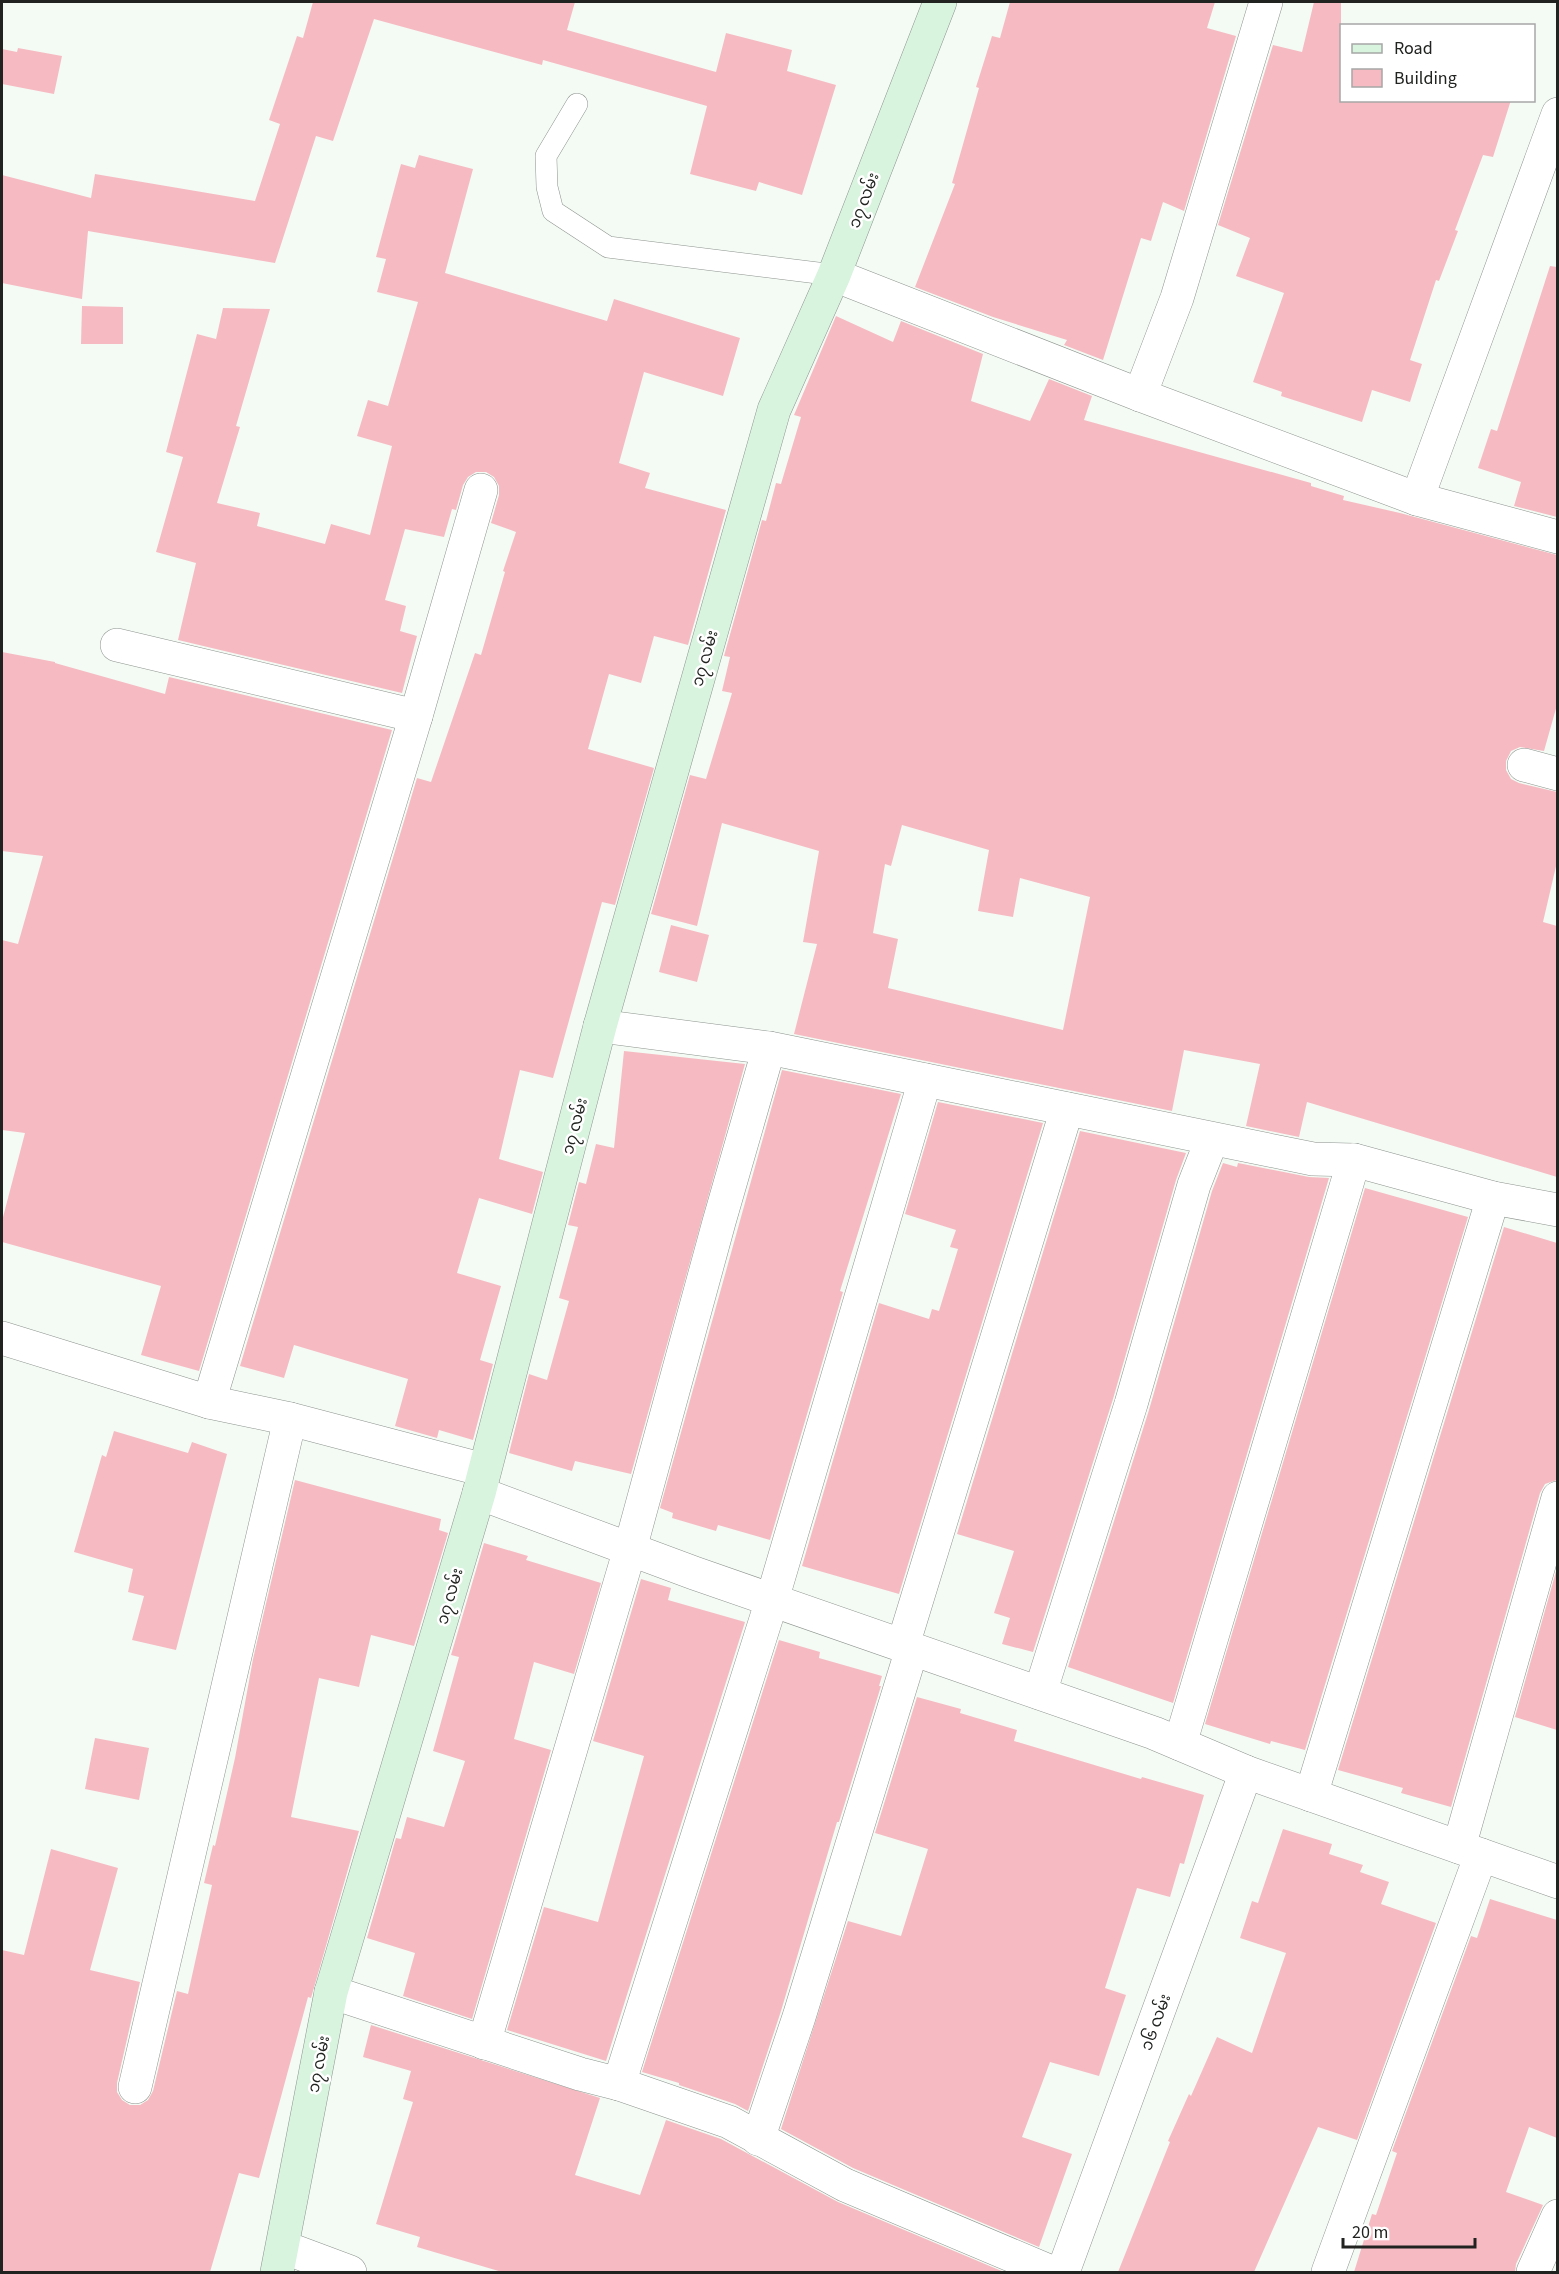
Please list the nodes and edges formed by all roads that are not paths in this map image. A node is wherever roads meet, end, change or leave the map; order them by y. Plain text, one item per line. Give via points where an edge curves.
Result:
1 (940, 2) edge
2 (1266, 2) edge
3 (577, 104) dead end
4 (1557, 114) edge
5 (834, 275) junction
6 (1140, 395) junction
7 (481, 490) dead end
8 (1417, 499) junction
9 (1557, 537) edge
10 (117, 645) dead end
11 (417, 716) junction
12 (1524, 765) dead end
13 (1557, 774) edge
14 (600, 1026) junction
15 (770, 1048) junction
16 (925, 1080) junction
17 (1067, 1109) junction
18 (1212, 1139) junction
19 (1354, 1160) junction
20 (1492, 1198) junction
21 (1557, 1210) edge
22 (2, 1338) edge
23 (209, 1402) junction
24 (290, 1419) junction
25 (482, 1481) junction
26 (1557, 1498) edge
27 (630, 1549) junction
28 (772, 1600) junction
29 (907, 1647) junction
30 (1040, 1693) junction
31 (1180, 1744) junction
32 (1246, 1772) junction
33 (1311, 1795) junction
34 (1470, 1851) junction
35 (1557, 1882) edge
36 (332, 1992) junction
37 (484, 2043) junction
38 (619, 2084) junction
39 (135, 2087) dead end
40 (758, 2139) junction
41 (1557, 2216) edge
42 (280, 2260) edge
43 (350, 2272) edge
44 (1051, 2272) edge
45 (1063, 2272) edge
46 (1328, 2272) edge
47 (1533, 2272) edge

1 - 5 street, ၁၇ လမ်း
2 - 6 street via 1177,298
3 - 5 lane via 546,156 553,211 608,247
4 - 8 street
5 - 6 street
5 - 14 street, ၁၇ လမ်း via 774,410
6 - 8 street
7 - 11 street
8 - 9 street
10 - 11 street
11 - 23 street
12 - 13 street
14 - 15 street
14 - 25 street, ၁၇ လမ်း
15 - 16 street
15 - 27 street
16 - 17 street
16 - 28 street
17 - 18 street
17 - 29 street
18 - 19 street via 1313,1159
18 - 30 street via 1194,1185 1131,1404
19 - 20 street
19 - 31 street
20 - 21 street
20 - 33 street
22 - 23 street
23 - 24 street
24 - 25 street
24 - 39 street
25 - 27 street
25 - 36 street, ၁၇ လမ်း
26 - 34 street
27 - 28 street
27 - 37 street
28 - 29 street
28 - 38 street
29 - 30 street
29 - 40 street via 799,2017
30 - 31 street
31 - 32 street
32 - 33 street
32 - 45 street, ၁၆ လမ်း
33 - 34 street
34 - 35 street
34 - 46 street
36 - 37 street
36 - 42 street, ၁၇ လမ်း
37 - 38 street
38 - 40 street via 729,2122
40 - 44 street via 845,2185
41 - 47 street
42 - 43 street

